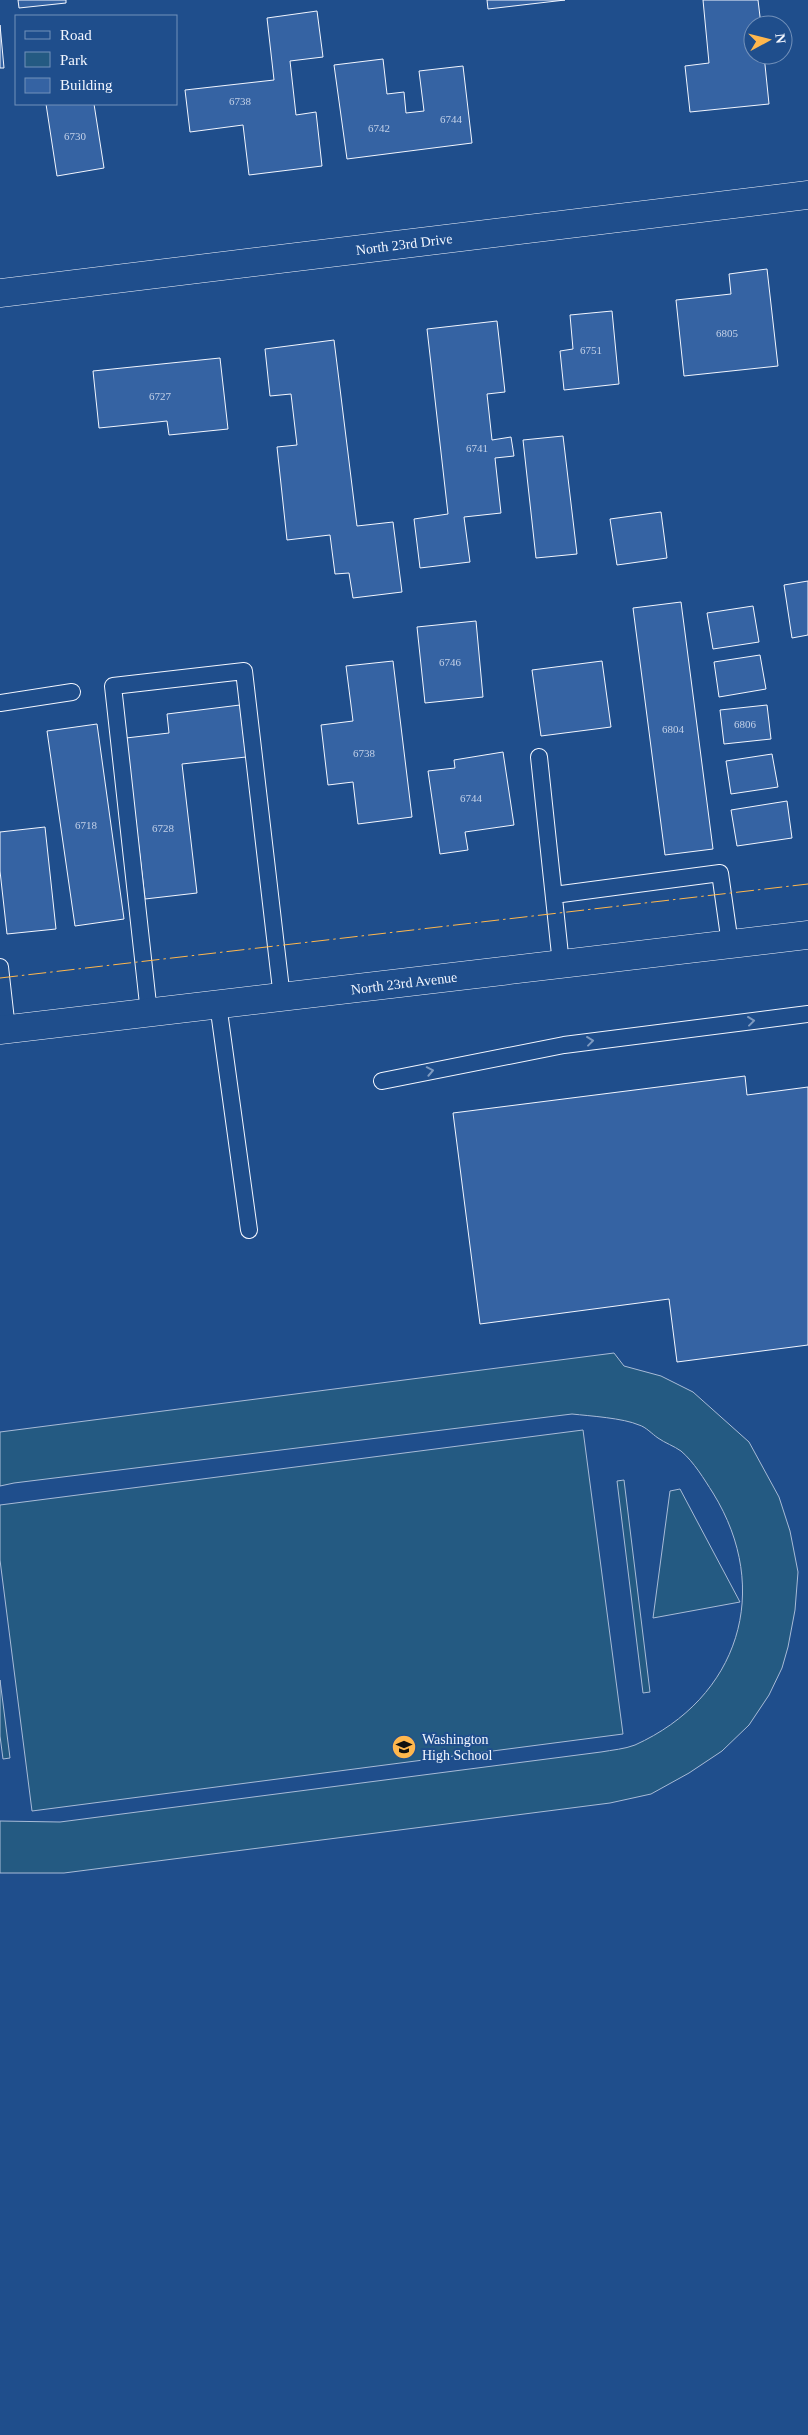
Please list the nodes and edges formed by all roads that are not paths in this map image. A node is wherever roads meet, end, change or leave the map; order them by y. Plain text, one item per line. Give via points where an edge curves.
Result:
1 (808, 195) edge
2 (0, 293) edge
3 (72, 692) dead end
4 (0, 703) edge
5 (539, 757) dead end
6 (554, 895) junction
7 (808, 935) edge
8 (730, 944) junction
9 (561, 964) junction
10 (0, 967) edge
11 (282, 998) junction
12 (218, 1004) junction
13 (149, 1013) junction
14 (808, 1014) edge
15 (3, 1030) edge
16 (382, 1081) dead end
17 (249, 1230) dead end

1 - 2 street, North 23rd Drive
3 - 4 lane
5 - 6 lane
6 - 8 lane via 720,873
6 - 9 lane
7 - 8 street, North 23rd Avenue
8 - 9 street, North 23rd Avenue
9 - 11 street, North 23rd Avenue
10 - 15 lane
11 - 12 street, North 23rd Avenue
11 - 13 lane via 244,671 188,677 113,686
12 - 13 street, North 23rd Avenue
12 - 17 lane
13 - 15 street, North 23rd Avenue
16 -> 14 lane via 564,1045

